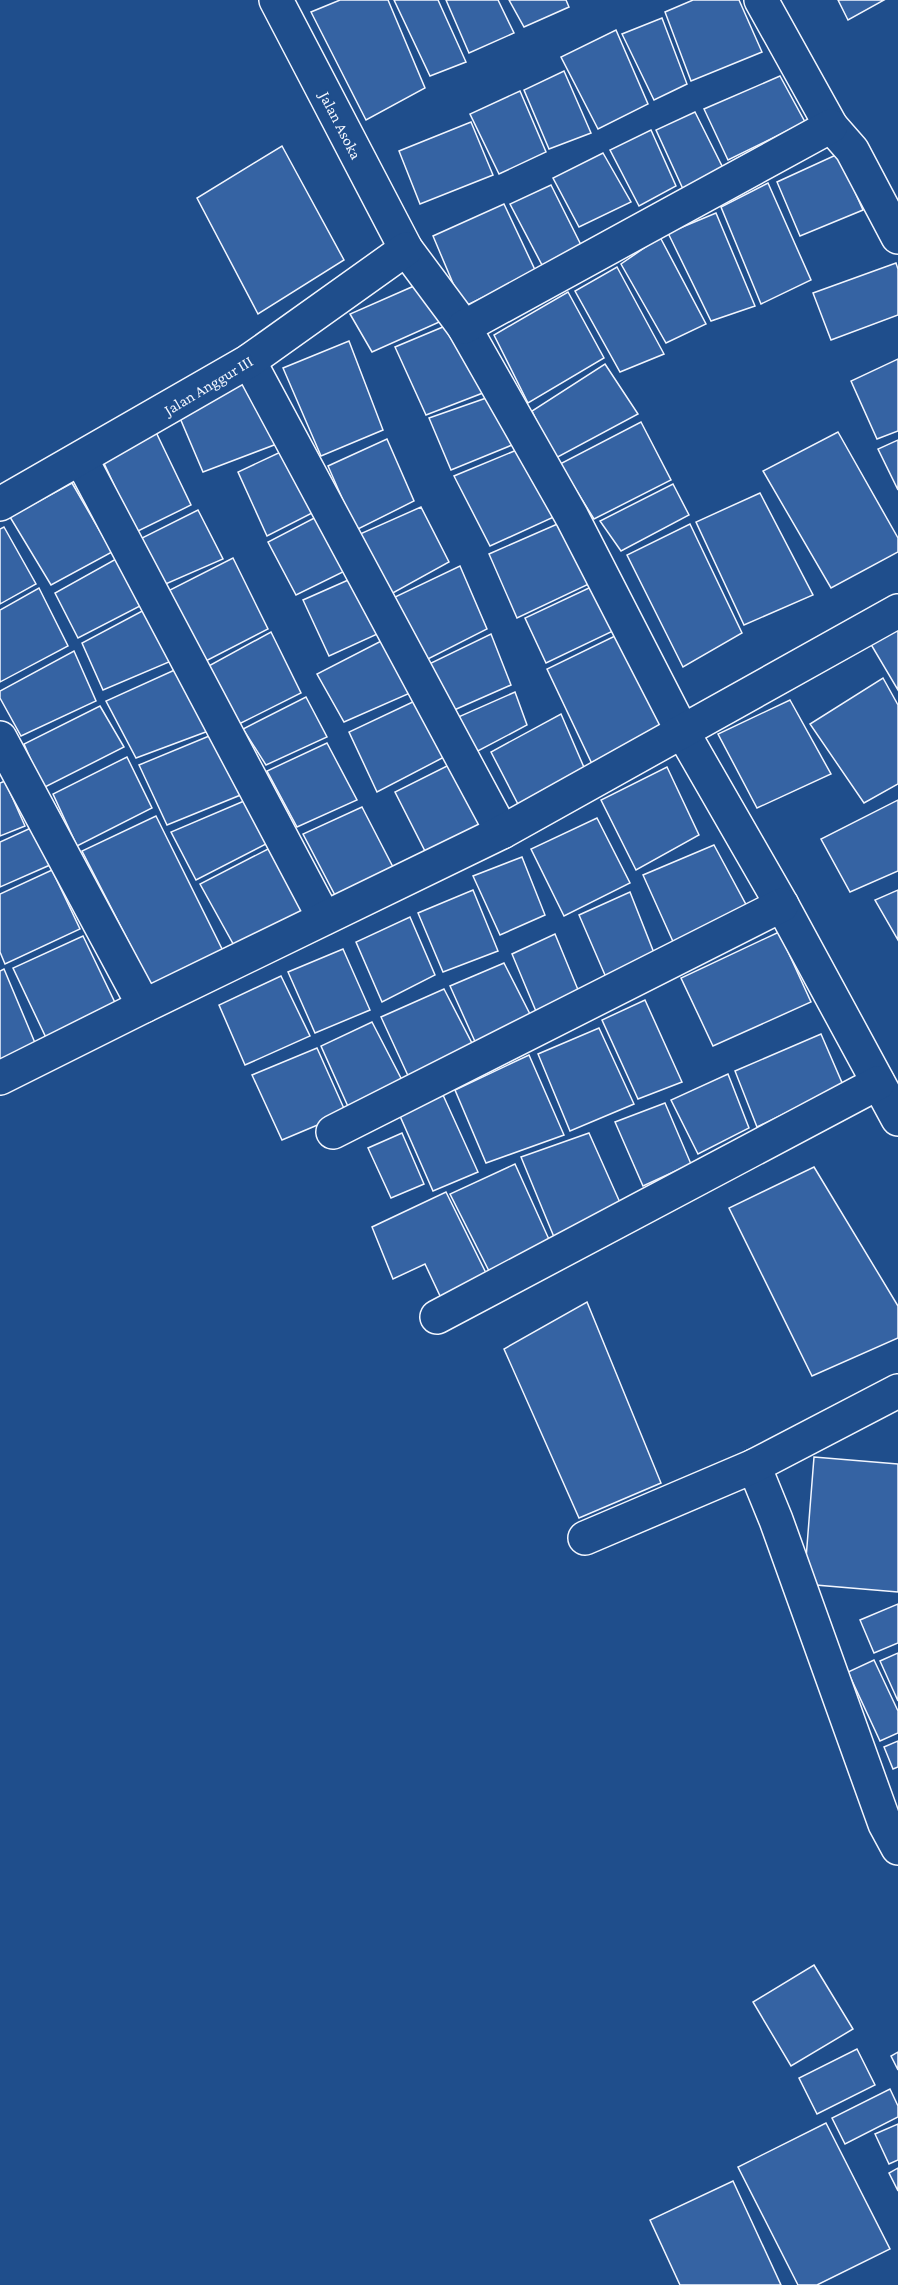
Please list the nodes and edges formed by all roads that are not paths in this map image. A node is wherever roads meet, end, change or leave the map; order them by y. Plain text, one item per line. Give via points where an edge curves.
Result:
1 (276, 0) edge
2 (761, 0) edge
3 (831, 126) junction
4 (898, 237) edge
5 (405, 249) junction
6 (464, 327) junction
7 (249, 361) junction
8 (81, 459) junction
9 (0, 504) edge
10 (898, 611) edge
11 (682, 731) junction
12 (0, 738) edge
13 (502, 832) junction
14 (782, 905) junction
15 (324, 918) junction
16 (144, 1006) junction
17 (0, 1078) edge
18 (878, 1083) junction
19 (898, 1119) edge
20 (333, 1132) dead end
21 (437, 1317) dead end
22 (898, 1391) edge
23 (754, 1466) junction
24 (585, 1538) dead end
25 (898, 1848) edge

1 - 5 street, Jalan Asoka
2 - 3 street
3 - 4 street via 852,150
3 - 6 street
5 - 6 street, Jalan Asoka
5 - 7 street, Jalan Anggur III
6 - 11 street, Jalan Asoka via 572,517
7 - 8 street, Jalan Anggur III
7 - 13 street
8 - 9 street, Jalan Anggur III
8 - 15 street
10 - 11 street
11 - 13 street
11 - 14 street, Jalan Asoka
12 - 16 street
13 - 15 street
14 - 18 street, Jalan Asoka
14 - 20 street
15 - 16 street
16 - 17 street
18 - 19 street, Jalan Asoka
18 - 21 street
22 - 23 street
23 - 24 street
23 - 25 street via 777,1520 885,1824

